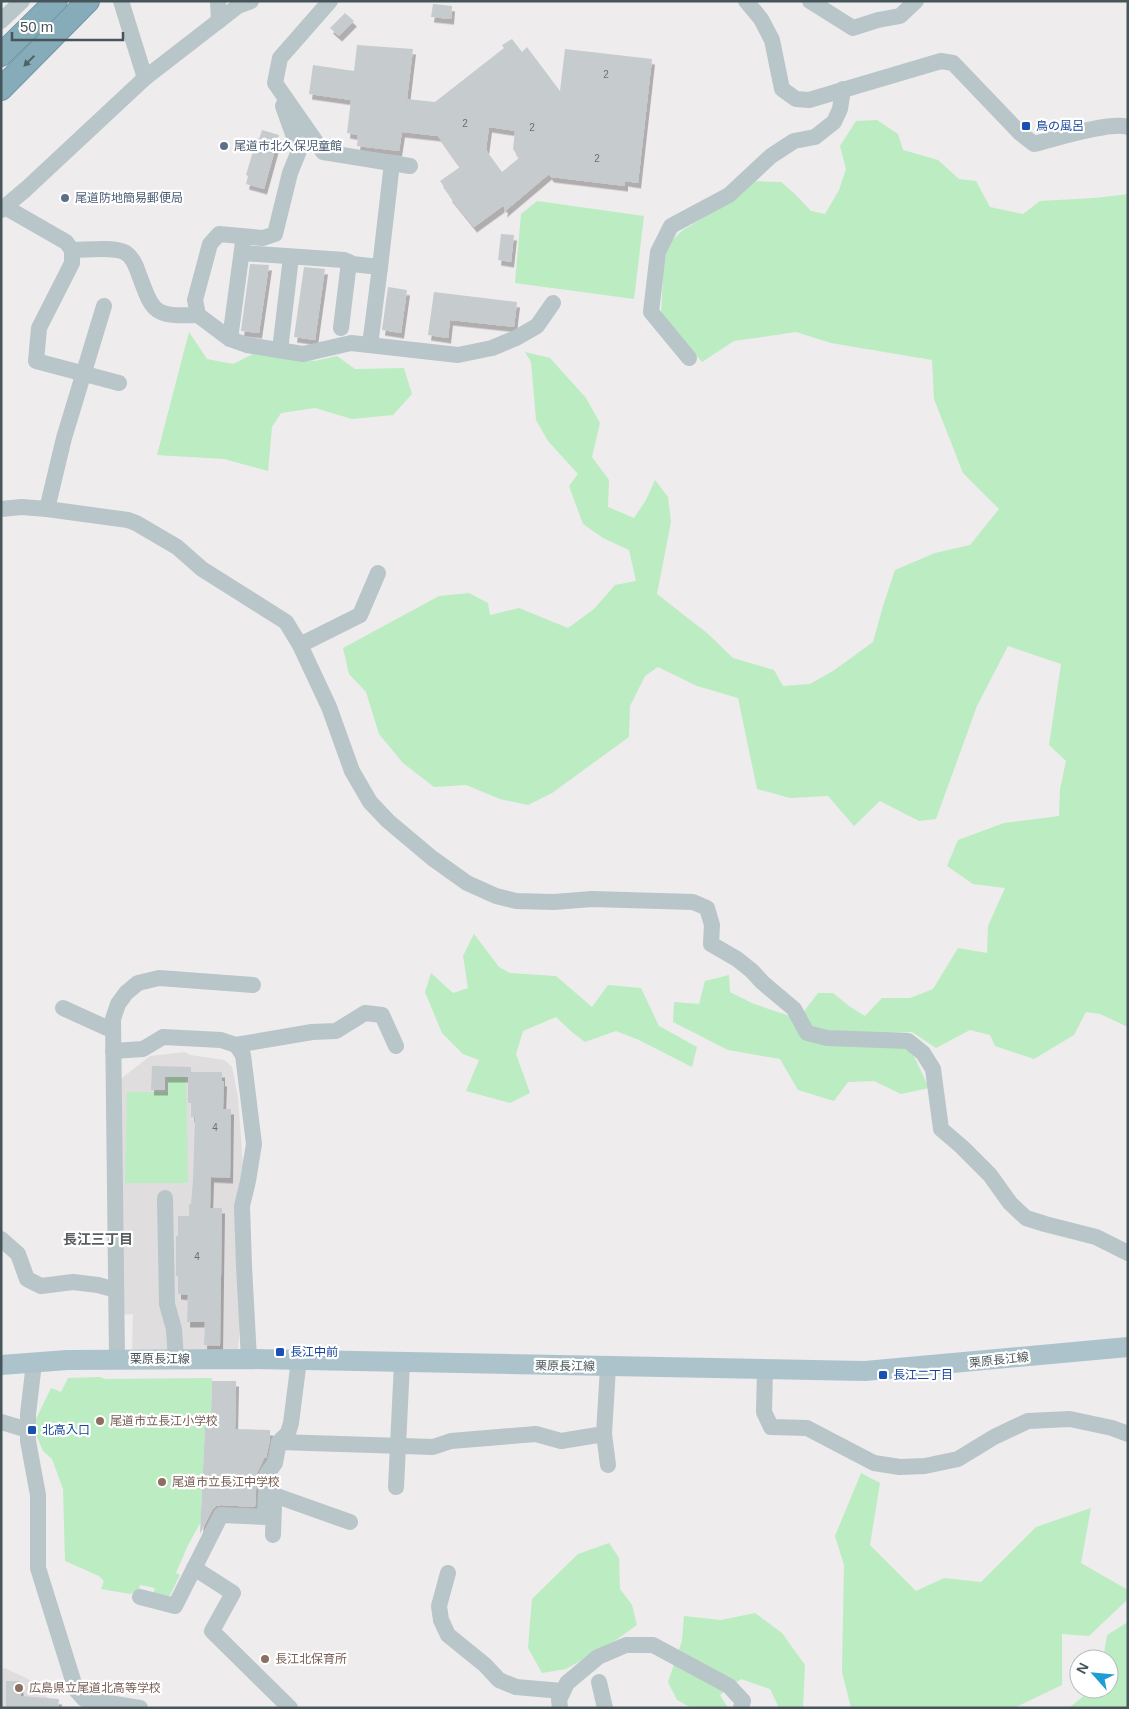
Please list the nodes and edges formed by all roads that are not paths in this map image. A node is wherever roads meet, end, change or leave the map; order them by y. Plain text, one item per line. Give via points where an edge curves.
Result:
1 (22, 1) edge
2 (56, 1) edge
3 (88, 1) edge
4 (121, 1) edge
5 (218, 1) edge
6 (251, 1) edge
7 (330, 1) edge
8 (746, 1) edge
9 (810, 1) edge
10 (916, 1) edge
11 (1, 21) edge
12 (219, 21) junction
13 (1, 55) edge
14 (145, 78) junction
15 (1, 89) edge
16 (843, 89) junction
17 (286, 100) junction
18 (1128, 127) edge
19 (392, 163) junction
20 (410, 166) dead end
21 (3, 208) edge
22 (243, 244) junction
23 (72, 250) junction
24 (291, 257) junction
25 (349, 262) junction
26 (380, 267) junction
27 (553, 303) dead end
28 (104, 306) dead end
29 (198, 315) junction
30 (341, 328) dead end
31 (230, 339) junction
32 (370, 345) junction
33 (280, 350) junction
34 (690, 358) dead end
35 (83, 374) junction
36 (119, 383) dead end
37 (1, 509) edge
38 (47, 509) junction
39 (378, 574) dead end
40 (300, 645) junction
41 (252, 985) dead end
42 (63, 1008) dead end
43 (113, 1027) junction
44 (236, 1045) junction
45 (396, 1046) dead end
46 (113, 1052) junction
47 (165, 1198) dead end
48 (1, 1239) edge
49 (1128, 1253) edge
50 (116, 1290) junction
51 (1128, 1347) edge
52 (117, 1359) junction
53 (249, 1359) junction
54 (176, 1360) junction
55 (299, 1360) junction
56 (34, 1363) junction
57 (402, 1363) junction
58 (1, 1365) edge
59 (608, 1367) junction
60 (765, 1370) junction
61 (1, 1422) edge
62 (28, 1430) junction
63 (604, 1434) junction
64 (1128, 1434) edge
65 (278, 1442) junction
66 (398, 1445) junction
67 (275, 1463) junction
68 (608, 1465) dead end
69 (396, 1487) dead end
70 (274, 1494) junction
71 (350, 1522) dead end
72 (273, 1534) dead end
73 (194, 1568) junction
74 (448, 1573) dead end
75 (140, 1597) dead end
76 (599, 1682) dead end
77 (562, 1691) junction
78 (140, 1708) edge
79 (290, 1708) edge
80 (560, 1708) edge
81 (605, 1708) edge
82 (741, 1708) edge

1 - 11 street
2 - 13 highway
3 -> 15 highway
4 - 14 street
5 - 12 street
6 - 12 street via 238,6
7 - 17 street via 280,58 275,83
8 - 16 street via 761,18 772,40 782,89 796,99 809,100
9 - 10 street via 853,28 900,16
12 - 14 street
14 - 21 street
16 - 18 street via 941,61 953,63 1034,144 1100,128
16 - 34 street via 834,122 815,137 794,141 771,156 729,195 671,226 658,252 651,312
17 - 19 street via 323,152
17 - 22 street via 283,106 298,151 275,234
19 - 20 street
19 - 26 street
21 - 23 street via 66,242
22 - 24 street
22 - 29 street via 219,234 210,244 195,300
22 - 31 street
23 - 29 street via 126,253 135,264 150,304 158,311 172,316
23 - 35 street via 72,263 39,328 36,362
24 - 25 street
24 - 33 street
25 - 26 street
25 - 30 street
26 - 32 street
27 - 32 street via 537,326 492,348 458,355
28 - 35 street
29 - 31 street
31 - 33 street
32 - 33 street via 351,343 303,354
35 - 36 street
35 - 38 street
37 - 38 street
38 - 40 street via 136,523 177,547 202,569 286,622
39 - 40 street via 360,615
40 - 49 street via 329,707 352,771 370,802 432,858 467,883 516,901 693,902 707,908 712,925 711,944 752,971 794,1009 807,1033 827,1038 908,1041 924,1053 933,1069 941,1129 990,1176 1026,1218 1096,1237
41 - 43 street via 159,978 138,983 118,1004
42 - 43 street via 107,1028
43 - 46 street
44 - 45 street via 336,1031 365,1013 382,1015
44 - 46 street via 221,1040 163,1036 143,1049
44 - 53 street via 243,1055 254,1144 242,1206
46 - 50 street
47 - 54 street via 167,1304 174,1329
48 - 50 street via 18,1254 27,1279 41,1286 73,1282
50 - 52 street
51 - 60 main road, 栗原長江線 via 865,1371
52 - 54 main road, 栗原長江線
52 - 56 main road, 栗原長江線
53 - 54 main road, 栗原長江線
53 - 55 main road, 栗原長江線
55 - 57 main road, 栗原長江線
55 - 65 street via 291,1423 288,1433
56 - 58 main road, 栗原長江線
56 - 62 street
57 - 59 main road, 栗原長江線
57 - 66 street
59 - 60 main road, 栗原長江線
59 - 63 street
60 - 64 street via 764,1412 771,1427 808,1428 874,1463 925,1466 958,1458 1028,1421 1070,1419
61 - 62 street
62 - 78 street via 38,1494 38,1568 76,1690 84,1699
63 - 66 street via 561,1441 536,1434 451,1441 433,1447
63 - 68 street
65 - 66 street
65 - 67 street
66 - 69 street
67 - 70 street
67 - 73 street via 268,1474 266,1517 222,1515
70 - 71 street
70 - 72 street
73 - 75 street via 175,1606
73 - 79 street via 233,1594 212,1630
74 - 77 street via 439,1606 440,1620 448,1635 499,1680 516,1687
76 - 81 street
77 - 80 street
77 - 82 street via 598,1657 626,1645 653,1645 729,1686 743,1701

